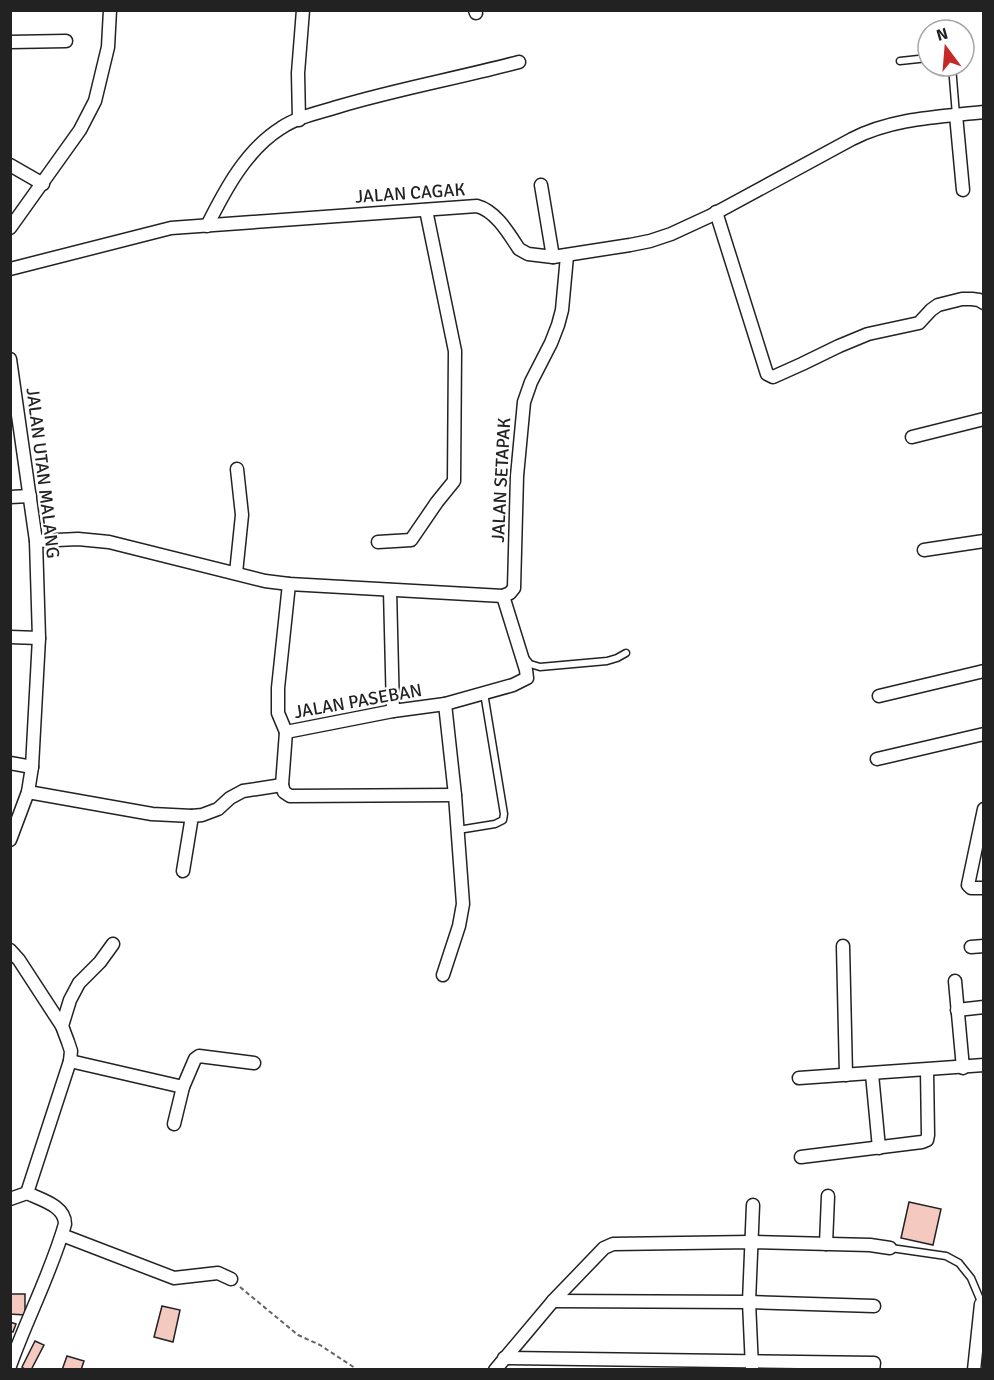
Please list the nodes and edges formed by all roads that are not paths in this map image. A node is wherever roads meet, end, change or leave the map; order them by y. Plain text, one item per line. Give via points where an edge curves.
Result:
1 (110, 10) edge
2 (303, 10) edge
3 (66, 41) dead end
4 (10, 42) edge
5 (916, 59) edge
6 (900, 61) dead end
7 (519, 62) dead end
8 (953, 78) edge
9 (984, 112) edge
10 (956, 115) junction
11 (299, 120) junction
12 (10, 165) edge
13 (43, 184) junction
14 (542, 185) dead end
15 (963, 190) dead end
16 (426, 210) junction
17 (716, 212) junction
18 (12, 222) edge
19 (207, 226) junction
20 (567, 256) junction
21 (553, 257) junction
22 (10, 268) edge
23 (984, 303) edge
24 (10, 359) edge
25 (984, 419) edge
26 (912, 437) dead end
27 (237, 469) dead end
28 (30, 496) junction
29 (10, 497) edge
30 (36, 541) junction
31 (984, 541) edge
32 (378, 542) dead end
33 (924, 550) dead end
34 (236, 573) junction
35 (289, 584) junction
36 (390, 590) junction
37 (503, 596) junction
38 (10, 637) edge
39 (39, 638) junction
40 (626, 653) dead end
41 (521, 654) junction
42 (984, 671) edge
43 (483, 693) junction
44 (879, 696) dead end
45 (445, 704) junction
46 (393, 711) junction
47 (286, 732) junction
48 (984, 734) edge
49 (877, 759) dead end
50 (10, 764) edge
51 (32, 767) junction
52 (282, 785) junction
53 (28, 792) junction
54 (455, 795) junction
55 (984, 809) edge
56 (192, 816) junction
57 (458, 830) junction
58 (981, 830) edge
59 (10, 840) edge
60 (183, 871) dead end
61 (984, 888) edge
62 (113, 944) dead end
63 (843, 946) dead end
64 (10, 950) edge
65 (443, 975) dead end
66 (955, 981) dead end
67 (984, 1007) edge
68 (957, 1010) junction
69 (62, 1026) junction
70 (70, 1061) junction
71 (254, 1063) dead end
72 (984, 1065) edge
73 (963, 1068) junction
74 (927, 1070) junction
75 (872, 1074) junction
76 (846, 1075) junction
77 (799, 1078) dead end
78 (183, 1088) junction
79 (174, 1124) dead end
80 (879, 1148) junction
81 (801, 1157) dead end
82 (27, 1193) junction
83 (828, 1196) dead end
84 (10, 1199) edge
85 (753, 1205) dead end
86 (62, 1235) junction
87 (751, 1242) junction
88 (826, 1244) junction
89 (890, 1248) joint
90 (231, 1279) road end
91 (553, 1300) junction
92 (749, 1302) junction
93 (982, 1304) edge
94 (874, 1306) dead end
95 (504, 1358) junction
96 (619, 1364) edge
97 (10, 1365) edge
98 (752, 1365) edge
99 (495, 1370) edge
100 (873, 1370) edge
101 (974, 1370) edge

1 - 13 street via 108,47 95,101
2 - 11 street
3 - 4 street
5 - 6 lane
7 - 11 street via 368,98
8 - 10 lane
9 - 10 street, JALAN CAGAK
10 - 15 street
10 - 17 street, JALAN CAGAK via 896,122 865,132
11 - 19 street via 281,128 254,150 229,183
12 - 13 street
13 - 18 street
14 - 21 street
16 - 19 street, JALAN CAGAK
16 - 21 street, JALAN CAGAK via 483,208 519,249
16 - 32 street via 455,351 454,481 411,540
17 - 20 street, JALAN CAGAK via 650,241
17 - 23 street via 767,374 773,377 868,334 919,323 938,305 962,299
19 - 22 street, JALAN CAGAK via 171,228
20 - 21 street, JALAN CAGAK
20 - 37 street, JALAN SETAPAK via 558,325 524,402 517,476 514,588
24 - 28 street, JALAN UTAN MALANG
25 - 26 street
27 - 34 street via 242,515
28 - 29 street
28 - 30 street, JALAN UTAN MALANG
30 - 34 street via 109,542
30 - 39 street, JALAN UTAN MALANG
31 - 33 street
34 - 35 street
35 - 36 street
35 - 47 street via 278,688 278,713
36 - 37 street
36 - 46 street
37 - 41 street, JALAN PASEBAN
38 - 39 street
39 - 51 street, JALAN UTAN MALANG
40 - 41 lane via 607,661 540,668
41 - 43 street, JALAN PASEBAN via 527,678
42 - 44 street
43 - 45 street, JALAN PASEBAN
43 - 57 lane via 504,814 495,824
45 - 46 street, JALAN PASEBAN
45 - 54 street, JALAN PASEBAN
46 - 47 street, JALAN PASEBAN
47 - 52 street, JALAN PASEBAN
48 - 49 street
50 - 51 street
51 - 53 street, JALAN UTAN MALANG
52 - 54 street via 290,796
52 - 56 street via 243,791 218,809
53 - 56 street via 152,814
53 - 59 street, JALAN UTAN MALANG
54 - 57 street, JALAN PASEBAN
55 - 58 street
56 - 60 street
57 - 65 street, JALAN PASEBAN via 463,904
58 - 61 street via 968,885
62 - 69 street via 79,983
63 - 76 street
64 - 69 street
66 - 68 street
67 - 68 street
68 - 73 street
69 - 70 street via 71,1051
70 - 78 street
70 - 82 street
71 - 78 street via 199,1056
72 - 73 street
73 - 74 street
74 - 75 street
74 - 80 street via 927,1140
75 - 76 street
75 - 80 street
76 - 77 street
78 - 79 street
80 - 81 street
82 - 84 street
82 - 86 street via 62,1212 66,1221
83 - 88 street
85 - 87 street
86 - 90 street via 174,1278 218,1273
86 - 97 street
87 - 88 street
87 - 91 street via 613,1244 604,1248
87 - 92 street
88 - 89 street
89 - 93 lane via 946,1256 958,1263 971,1278
91 - 92 street
91 - 95 street
92 - 94 street
92 - 98 street
93 - 101 street
95 - 96 street
95 - 99 street
96 - 98 street
98 - 100 street via 874,1363

